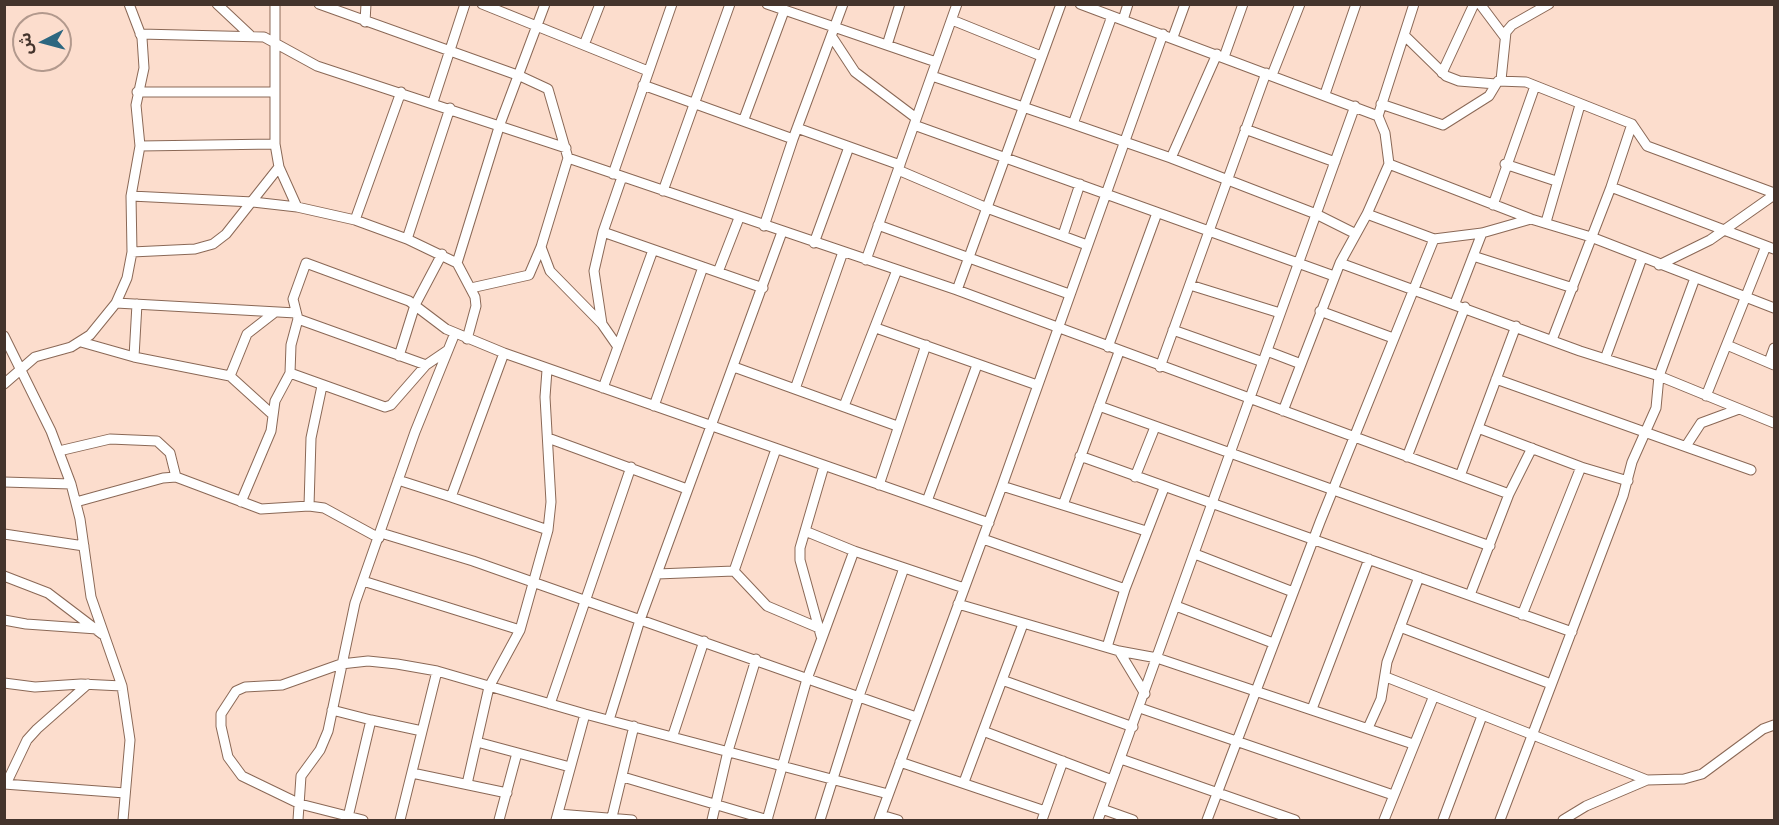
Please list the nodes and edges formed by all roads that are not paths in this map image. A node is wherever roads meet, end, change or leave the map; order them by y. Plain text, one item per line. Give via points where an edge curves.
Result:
1 (217, 4) edge
2 (275, 4) edge
3 (320, 4) edge
4 (366, 4) edge
5 (465, 4) edge
6 (545, 4) edge
7 (600, 4) edge
8 (672, 4) edge
9 (730, 4) edge
10 (767, 4) edge
11 (843, 4) edge
12 (900, 4) edge
13 (957, 4) edge
14 (1061, 4) edge
15 (1080, 4) edge
16 (1128, 4) edge
17 (1185, 4) edge
18 (1243, 4) edge
19 (1300, 4) edge
20 (1356, 4) edge
21 (1414, 4) edge
22 (1474, 4) edge
23 (1480, 4) edge
24 (1549, 4) edge
25 (129, 5) edge
26 (486, 5) edge
27 (784, 11) junction
28 (1112, 16) junction
29 (952, 20) junction
30 (1123, 20) junction
31 (366, 22) junction
32 (537, 25) junction
33 (833, 32) junction
34 (140, 34) junction
35 (250, 35) junction
36 (1404, 35) junction
37 (1168, 36) junction
38 (1504, 36) junction
39 (274, 42) junction
40 (584, 45) junction
41 (887, 45) junction
42 (449, 50) junction
43 (1220, 55) junction
44 (1041, 56) junction
45 (936, 62) junction
46 (648, 71) junction
47 (1442, 73) junction
48 (1269, 74) junction
49 (520, 76) junction
50 (932, 76) junction
51 (1498, 82) junction
52 (643, 86) junction
53 (1535, 86) junction
54 (137, 92) junction
55 (274, 92) junction
56 (401, 92) junction
57 (1325, 94) junction
58 (433, 102) junction
59 (693, 102) junction
60 (1381, 104) junction
61 (1580, 105) junction
62 (1355, 106) junction
63 (450, 108) junction
64 (1023, 108) junction
65 (1378, 116) junction
66 (744, 119) junction
67 (915, 122) junction
68 (500, 124) junction
69 (1073, 124) junction
70 (1632, 124) junction
71 (797, 128) junction
72 (1245, 129) junction
73 (793, 139) junction
74 (1125, 141) junction
75 (275, 144) junction
76 (140, 146) junction
77 (849, 147) junction
78 (566, 148) junction
79 (1005, 157) junction
80 (568, 158) junction
81 (1171, 158) junction
82 (1335, 162) junction
83 (1389, 164) junction
84 (1505, 164) junction
85 (279, 167) junction
86 (899, 168) junction
87 (617, 175) junction
88 (1226, 179) junction
89 (1556, 181) junction
90 (1080, 184) junction
91 (1611, 187) junction
92 (663, 191) junction
93 (1106, 193) junction
94 (1774, 194) edge
95 (131, 196) junction
96 (253, 202) junction
97 (1493, 205) junction
98 (297, 207) junction
99 (987, 208) junction
100 (1157, 213) junction
101 (1316, 214) junction
102 (1367, 214) junction
103 (739, 218) junction
104 (1531, 219) junction
105 (355, 220) junction
106 (1546, 222) junction
107 (878, 225) junction
108 (764, 226) junction
109 (1724, 229) junction
110 (1209, 231) junction
111 (603, 232) junction
112 (782, 232) junction
113 (1482, 232) junction
114 (1354, 233) junction
115 (1063, 235) junction
116 (1592, 237) junction
117 (406, 239) junction
118 (1434, 239) junction
119 (814, 243) junction
120 (1087, 245) junction
121 (541, 247) junction
122 (1770, 247) edge
123 (653, 250) junction
124 (132, 252) junction
125 (843, 252) junction
126 (442, 254) junction
127 (1473, 256) junction
128 (970, 258) junction
129 (1642, 258) junction
130 (866, 260) junction
131 (1340, 262) junction
132 (457, 263) junction
133 (1298, 263) junction
134 (1659, 265) junction
135 (703, 267) junction
136 (897, 270) junction
137 (718, 272) junction
138 (1334, 276) junction
139 (1695, 278) junction
140 (1190, 285) junction
141 (1413, 287) junction
142 (471, 288) junction
143 (763, 288) junction
144 (1573, 288) junction
145 (957, 290) junction
146 (1069, 294) junction
147 (1746, 297) junction
148 (116, 303) junction
149 (1455, 303) junction
150 (137, 304) junction
151 (415, 304) junction
152 (1465, 307) junction
153 (1774, 309) edge
154 (1320, 311) junction
155 (274, 313) junction
156 (1280, 313) junction
157 (297, 316) junction
158 (602, 324) junction
159 (1516, 326) junction
160 (876, 328) junction
161 (1058, 328) junction
162 (1173, 330) junction
163 (455, 333) junction
164 (4, 336) edge
165 (1394, 338) junction
166 (467, 339) junction
167 (1552, 340) junction
168 (81, 342) junction
169 (926, 345) junction
170 (1727, 345) junction
171 (618, 347) junction
172 (1108, 347) junction
173 (1774, 348) edge
174 (448, 350) junction
175 (1267, 351) junction
176 (1119, 352) junction
177 (504, 353) junction
178 (399, 356) junction
179 (134, 357) junction
180 (1605, 359) junction
181 (1263, 362) junction
182 (1301, 364) junction
183 (1772, 364) edge
184 (426, 365) junction
185 (977, 365) junction
186 (734, 367) junction
187 (1160, 367) junction
188 (20, 368) junction
189 (547, 370) junction
190 (290, 373) junction
191 (230, 376) junction
192 (1659, 376) junction
193 (1496, 379) junction
194 (4, 384) edge
195 (1037, 385) junction
196 (322, 386) junction
197 (603, 388) junction
198 (795, 389) junction
199 (1706, 396) junction
200 (1250, 399) junction
201 (654, 406) junction
202 (844, 406) junction
203 (1099, 406) junction
204 (1740, 409) junction
205 (1283, 411) junction
206 (273, 416) junction
207 (1774, 423) edge
208 (712, 426) junction
209 (897, 426) junction
210 (1155, 427) junction
211 (1478, 428) junction
212 (1646, 431) junction
213 (548, 438) junction
214 (1356, 438) junction
215 (1686, 446) junction
216 (1532, 448) junction
217 (776, 449) junction
218 (59, 451) junction
219 (1232, 453) junction
220 (1080, 456) junction
221 (1407, 457) junction
222 (824, 466) junction
223 (631, 467) junction
224 (1581, 467) junction
225 (1751, 470) dead end
226 (1460, 476) junction
227 (176, 477) junction
228 (1135, 477) junction
229 (398, 480) junction
230 (1628, 481) junction
231 (4, 482) edge
232 (70, 484) junction
233 (879, 485) junction
234 (1002, 486) junction
235 (1164, 488) junction
236 (687, 489) junction
237 (1334, 489) junction
238 (1509, 495) junction
239 (451, 497) junction
240 (927, 501) junction
241 (76, 502) junction
242 (241, 502) junction
243 (1063, 505) junction
244 (1213, 505) junction
245 (309, 506) junction
246 (989, 523) junction
247 (548, 530) junction
248 (805, 531) junction
249 (1146, 531) junction
250 (4, 534) edge
251 (380, 535) junction
252 (1314, 538) junction
253 (983, 539) junction
254 (84, 546) junction
255 (1490, 546) junction
256 (854, 551) junction
257 (1195, 554) junction
258 (1369, 559) junction
259 (904, 568) junction
260 (734, 571) junction
261 (657, 574) junction
262 (4, 576) edge
263 (1419, 577) junction
264 (363, 581) junction
265 (535, 583) junction
266 (964, 588) junction
267 (1125, 589) junction
268 (1293, 592) junction
269 (1470, 595) junction
270 (585, 600) junction
271 (958, 603) junction
272 (1176, 606) junction
273 (1522, 615) junction
274 (4, 620) edge
275 (640, 620) junction
276 (1023, 624) junction
277 (1400, 627) junction
278 (520, 630) junction
279 (100, 632) junction
280 (820, 632) junction
281 (1572, 632) junction
282 (704, 641) junction
283 (1273, 643) junction
284 (1107, 647) junction
285 (1119, 651) junction
286 (1157, 658) junction
287 (756, 659) junction
288 (341, 664) junction
289 (438, 671) junction
290 (1386, 678) junction
291 (807, 679) junction
292 (1002, 680) junction
293 (4, 683) edge
294 (88, 684) junction
295 (1551, 684) junction
296 (122, 686) junction
297 (489, 687) junction
298 (1255, 692) junction
299 (1145, 694) junction
300 (1433, 698) junction
301 (858, 699) junction
302 (550, 705) junction
303 (1140, 708) junction
304 (1312, 709) junction
305 (332, 710) junction
306 (585, 714) junction
307 (1482, 716) junction
308 (916, 717) junction
309 (371, 720) junction
310 (609, 720) junction
311 (1774, 725) edge
312 (634, 726) junction
313 (1133, 727) junction
314 (1368, 728) junction
315 (423, 731) junction
316 (983, 731) junction
317 (673, 735) junction
318 (1533, 736) junction
319 (477, 742) junction
320 (1236, 743) junction
321 (1413, 744) junction
322 (728, 751) junction
323 (517, 753) junction
324 (1121, 759) junction
325 (1063, 761) junction
326 (900, 762) junction
327 (780, 764) junction
328 (570, 767) junction
329 (412, 773) junction
330 (623, 777) junction
331 (832, 778) junction
332 (1112, 780) junction
333 (1647, 780) junction
334 (964, 782) junction
335 (5, 784) edge
336 (467, 784) junction
337 (125, 793) junction
338 (507, 793) junction
339 (1218, 793) junction
340 (888, 794) junction
341 (1392, 795) junction
342 (300, 804) junction
343 (716, 805) junction
344 (1102, 809) junction
345 (1043, 816) edge
346 (348, 817) junction
347 (557, 817) edge
348 (612, 817) junction
349 (880, 818) edge
350 (123, 820) edge
351 (298, 820) edge
352 (363, 820) edge
353 (399, 820) edge
354 (499, 820) edge
355 (632, 820) edge
356 (712, 820) edge
357 (767, 820) edge
358 (820, 820) edge
359 (898, 820) edge
360 (1098, 820) edge
361 (1133, 820) edge
362 (1207, 820) edge
363 (1294, 820) edge
364 (1384, 820) edge
365 (1443, 820) edge
366 (1500, 820) edge
367 (1563, 820) edge

1 - 35 street
2 - 39 street
3 - 31 street
4 - 31 street
5 - 42 street
6 - 32 street
7 - 40 street
8 - 46 street
9 - 59 street
10 - 27 street
11 - 33 street
12 - 41 street
13 - 29 street
14 - 44 street
15 - 28 street
16 - 30 street
17 - 37 street
18 - 43 street
19 - 48 street
20 - 57 street
21 - 36 street
22 - 47 street
23 - 38 street
24 - 38 street via 1512,25
25 - 34 street
26 - 32 street
27 - 33 street
27 - 66 street
28 - 30 street
28 - 69 street
29 - 44 street
29 - 45 street
30 - 37 street
31 - 42 street
32 - 40 street
32 - 49 street
33 - 41 street
33 - 67 street via 855,72
33 - 71 street
34 - 35 street
34 - 54 street via 144,68
35 - 39 street
36 - 47 street
36 - 60 street
37 - 43 street
37 - 74 street
38 - 51 street
39 - 55 street
39 - 56 street via 317,66
40 - 46 street
41 - 45 street
42 - 49 street
42 - 58 street
43 - 48 street
43 - 81 street
44 - 64 street
45 - 50 street
46 - 52 street
47 - 51 street via 1459,81
48 - 57 street
48 - 72 street
49 - 68 street
49 - 78 street via 548,90
50 - 64 street
50 - 67 street
51 - 53 street
51 - 60 street via 1489,96 1443,125
52 - 59 street
52 - 87 street
53 - 61 street
53 - 84 street
54 - 55 street
54 - 76 street
55 - 75 street
56 - 58 street
56 - 105 street
57 - 62 street
58 - 63 street
59 - 66 street
59 - 92 street
60 - 65 street
61 - 70 street
61 - 89 street
62 - 65 street
62 - 82 street
63 - 68 street
63 - 117 street
64 - 69 street
64 - 79 street
65 - 83 street via 1385,133
66 - 73 street
67 - 79 street
67 - 86 street
68 - 78 street
68 - 132 street
69 - 74 street
70 - 91 street
70 - 94 street via 1647,147
71 - 73 street
71 - 77 street
72 - 82 street
72 - 88 street
73 - 108 street
74 - 81 street
74 - 93 street
75 - 76 street
75 - 85 street
76 - 95 street
77 - 86 street
77 - 119 street
78 - 80 street
79 - 90 street
79 - 99 street
80 - 87 street
80 - 121 street
81 - 88 street
82 - 101 street
83 - 97 street
83 - 102 street
84 - 89 street
84 - 97 street
85 - 96 street
85 - 98 street
86 - 99 street
86 - 107 street
87 - 92 street
87 - 111 street
88 - 101 street
88 - 110 street
89 - 106 street
90 - 93 street
90 - 115 street
91 - 109 street
91 - 116 street
92 - 103 street
93 - 100 street
93 - 120 street
94 - 109 street
95 - 96 street
95 - 124 street
96 - 98 street
96 - 124 street via 226,234 207,248
97 - 104 street
98 - 105 street
99 - 115 street
99 - 128 street
100 - 110 street
100 - 172 street
101 - 114 street
101 - 133 street
102 - 114 street
102 - 118 street
103 - 108 street
103 - 137 street
104 - 106 street
104 - 113 street
105 - 117 street
106 - 116 street
107 - 128 street
107 - 130 street
108 - 112 street
109 - 122 street
109 - 134 street via 1688,253
110 - 133 street
110 - 140 street
111 - 123 street
111 - 158 street via 594,271
112 - 119 street
112 - 143 street
113 - 118 street
113 - 127 street
114 - 131 street
115 - 120 street
116 - 129 street
116 - 144 street
117 - 126 street
118 - 141 street
119 - 125 street
120 - 146 street
121 - 142 street via 529,275
121 - 158 street via 550,272
122 - 147 street
123 - 135 street
123 - 171 street
124 - 148 street via 127,278
125 - 130 street
125 - 198 street
126 - 132 street
126 - 151 street
127 - 144 street
127 - 149 street
128 - 145 street
128 - 146 street
129 - 134 street
129 - 180 street
130 - 136 street
131 - 138 street
131 - 141 street
132 - 142 street
133 - 138 street
133 - 156 street
134 - 139 street
135 - 137 street
135 - 201 street
136 - 145 street
136 - 160 street
137 - 143 street
138 - 154 street
139 - 147 street
139 - 192 street
140 - 156 street
140 - 162 street
141 - 149 street
141 - 165 street
142 - 166 street via 476,306
143 - 186 street
144 - 167 street
145 - 161 street
146 - 161 street
147 - 153 street
147 - 170 street
148 - 150 street
148 - 168 street
149 - 152 street
150 - 155 street
150 - 179 street
151 - 157 street via 306,263 293,299
151 - 163 street
151 - 178 street
152 - 159 street
152 - 221 street
154 - 165 street
154 - 182 street
155 - 157 street
155 - 191 street via 247,334
156 - 175 street
157 - 178 street
157 - 190 street
158 - 171 street
159 - 167 street
159 - 193 street
160 - 169 street
160 - 202 street
161 - 172 street
161 - 195 street
162 - 181 street
162 - 187 street
163 - 166 street
163 - 174 street
164 - 188 street
165 - 214 street
166 - 177 street
167 - 180 street
168 - 179 street
168 - 188 street via 41,354
169 - 185 street
169 - 209 street
170 - 183 street
170 - 199 street
171 - 197 street
172 - 176 street
173 - 183 street
174 - 184 street
174 - 229 street
175 - 181 street
175 - 182 street
176 - 187 street
176 - 203 street
177 - 189 street
177 - 239 street
178 - 184 street
179 - 191 street
180 - 192 street
181 - 200 street
182 - 205 street
184 - 196 street via 385,407
185 - 195 street
185 - 240 street
186 - 198 street
186 - 208 street
187 - 200 street
188 - 194 street
188 - 218 street
189 - 197 street
189 - 213 street
190 - 196 street
190 - 206 street via 275,401
191 - 206 street
192 - 199 street
192 - 212 street via 1657,404
193 - 211 street
193 - 212 street
195 - 234 street
196 - 245 street via 311,438
197 - 201 street
198 - 202 street
199 - 204 street
200 - 205 street
200 - 219 street
201 - 208 street
202 - 209 street
203 - 210 street
203 - 220 street
204 - 207 street
204 - 215 street via 1701,423
205 - 214 street
206 - 242 street via 271,432
208 - 217 street
208 - 236 street
209 - 233 street
210 - 219 street
210 - 228 street
211 - 216 street
211 - 226 street
212 - 215 street
212 - 230 street
213 - 223 street
213 - 247 street
214 - 221 street
214 - 237 street
215 - 225 street
216 - 224 street
216 - 238 street
217 - 222 street
217 - 260 street
218 - 227 street via 110,439 157,441 170,453
218 - 232 street
219 - 237 street
219 - 244 street
220 - 228 street
220 - 243 street
221 - 226 street
222 - 233 street
222 - 248 street
223 - 236 street
223 - 270 street
224 - 230 street
224 - 273 street
226 - 238 street
227 - 241 street
227 - 242 street
228 - 235 street
229 - 239 street
229 - 251 street
230 - 281 street
231 - 232 street
232 - 241 street
233 - 240 street
234 - 243 street
234 - 246 street
235 - 244 street
235 - 249 street
236 - 261 street
237 - 252 street
237 - 255 street
238 - 255 street
239 - 247 street
240 - 246 street
241 - 254 street
242 - 245 street via 265,510
243 - 249 street
244 - 252 street
244 - 257 street
245 - 251 street via 324,508
246 - 253 street
247 - 265 street
248 - 256 street
248 - 280 street via 800,560
249 - 267 street
250 - 254 street
251 - 264 street
251 - 265 street
252 - 258 street
252 - 268 street
253 - 266 street
253 - 267 street
254 - 279 street
255 - 269 street
256 - 259 street
256 - 280 street
257 - 268 street
257 - 272 street
258 - 263 street
258 - 304 street
259 - 266 street
259 - 301 street
260 - 261 street
260 - 280 street via 767,606
261 - 275 street
262 - 279 street via 48,593
263 - 269 street
263 - 277 street
264 - 278 street
264 - 288 street
265 - 270 street
265 - 278 street
266 - 271 street
267 - 284 street
268 - 283 street
269 - 273 street
270 - 275 street
270 - 302 street
271 - 276 street
271 - 308 street
272 - 283 street
272 - 286 street
273 - 281 street
274 - 279 street
275 - 282 street
275 - 310 street
276 - 284 street
276 - 292 street
277 - 290 street via 1387,662
277 - 295 street
278 - 297 street
279 - 296 street
280 - 291 street
281 - 295 street
282 - 287 street
282 - 317 street
283 - 298 street
284 - 285 street
285 - 286 street
285 - 299 street
286 - 298 street
286 - 299 street
287 - 291 street
287 - 322 street
288 - 289 street via 368,661
288 - 305 street
288 - 342 street via 282,685 240,688 221,714 225,746 242,776
289 - 297 street
289 - 315 street
290 - 300 street
290 - 314 street
291 - 301 street
291 - 327 street
292 - 313 street
292 - 316 street
293 - 294 street via 35,687
294 - 296 street
294 - 335 street via 27,740
295 - 318 street
296 - 337 street via 130,740
297 - 302 street
297 - 319 street
298 - 304 street
298 - 320 street
299 - 303 street
300 - 307 street
300 - 321 street
301 - 308 street
301 - 331 street
302 - 306 street
303 - 313 street
303 - 320 street
304 - 314 street
305 - 309 street
305 - 342 street via 320,750 301,776
306 - 310 street
306 - 328 street
307 - 318 street
307 - 365 street
308 - 326 street
309 - 315 street
309 - 346 street
310 - 312 street
311 - 333 street via 1702,774 1684,779
312 - 317 street
312 - 330 street
313 - 324 street
314 - 321 street
315 - 329 street
316 - 325 street
316 - 334 street
317 - 322 street
318 - 333 street
318 - 366 street
319 - 323 street
319 - 336 street
320 - 339 street
320 - 341 street
321 - 341 street
322 - 327 street
322 - 343 street
323 - 328 street
323 - 338 street
324 - 332 street
324 - 339 street
325 - 332 street
325 - 345 street
326 - 334 street
326 - 340 street
327 - 331 street
327 - 357 street
328 - 347 street
329 - 336 street
329 - 353 street
330 - 343 street
330 - 348 street
331 - 340 street
331 - 358 street
332 - 344 street
333 - 367 street
334 - 345 street
335 - 337 street
336 - 338 street
337 - 350 street
338 - 354 street
339 - 362 street
339 - 363 street
340 - 349 street
341 - 364 street
342 - 346 street
342 - 351 street
343 - 356 street
343 - 357 street
344 - 360 street
344 - 361 street
346 - 352 street
347 - 348 street
348 - 355 street
349 - 359 street

